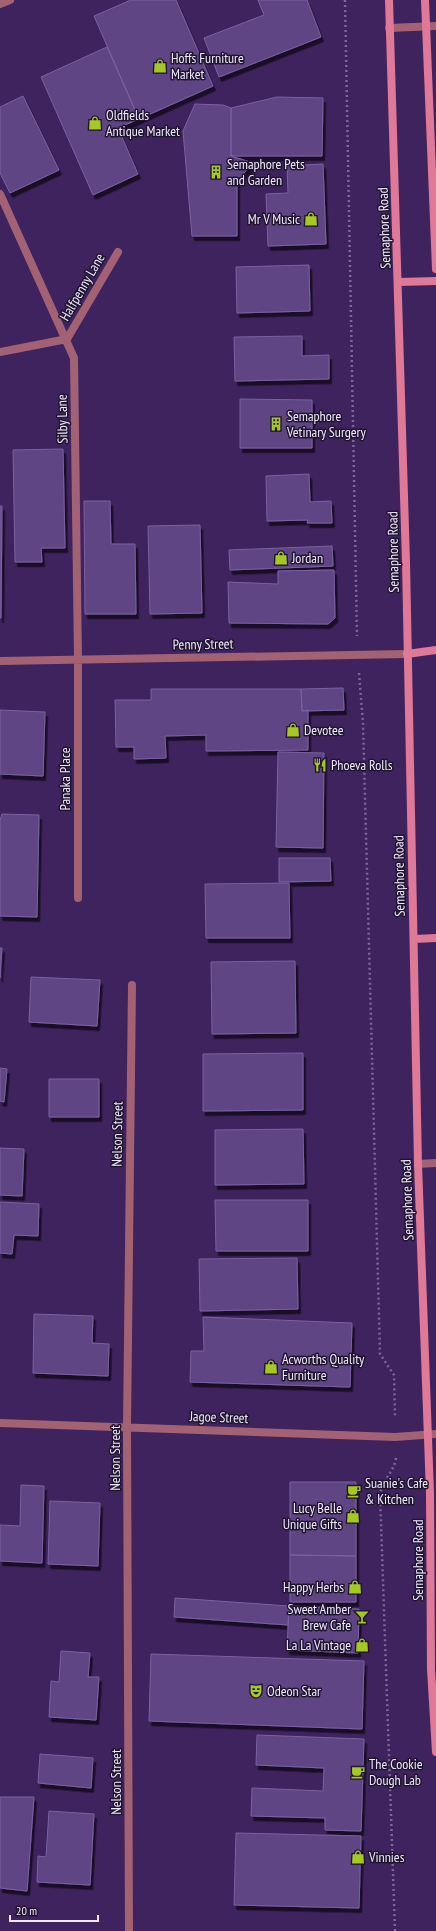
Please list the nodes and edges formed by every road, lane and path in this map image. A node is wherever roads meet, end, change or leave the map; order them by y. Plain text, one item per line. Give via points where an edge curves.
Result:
1 (10, 0) edge
2 (345, 0) edge
3 (389, 0) edge
4 (425, 0) edge
5 (0, 4) edge
6 (436, 26) edge
7 (426, 27) junction
8 (390, 28) junction
9 (0, 194) edge
10 (118, 252) dead end
11 (436, 268) edge
12 (436, 281) edge
13 (399, 282) junction
14 (67, 339) junction
15 (0, 352) edge
16 (436, 650) edge
17 (407, 654) junction
18 (357, 655) junction
19 (78, 659) junction
20 (0, 661) edge
21 (78, 898) dead end
22 (436, 938) edge
23 (414, 939) junction
24 (132, 985) dead end
25 (436, 1163) edge
26 (418, 1164) junction
27 (0, 1423) edge
28 (128, 1426) junction
29 (432, 1434) edge
30 (395, 1436) junction
31 (434, 1695) edge
32 (436, 1752) edge
33 (130, 1931) edge
34 (395, 1931) edge

1 - 5 street
2 - 18 path
3 - 8 main road, Semaphore Road
4 - 7 main road
6 - 7 street
7 - 8 street
7 - 11 main road
8 - 13 main road, Semaphore Road
9 - 14 street, Silby Lane
10 - 14 street, Halfpenny Lane
12 - 13 main road
13 - 17 main road, Semaphore Road
14 - 15 street, Halfpenny Lane
14 - 19 street, Silby Lane via 74,358
16 - 17 main road
17 - 18 street, Penny Street
17 - 23 main road, Semaphore Road
18 - 19 street, Penny Street
18 - 30 path via 363,723 380,1354 394,1375
19 - 20 street, Penny Street
19 - 21 street, Panaka Place
22 - 23 main road
23 - 26 main road, Semaphore Road
24 - 28 street, Nelson Street
25 - 26 street
26 - 29 main road, Semaphore Road
27 - 28 street, Jagoe Street
28 - 30 street, Jagoe Street
28 - 33 street, Nelson Street
29 - 30 street, Jagoe Street
29 - 31 main road, Semaphore Road
30 - 34 path via 396,1464 382,1484 380,1494
31 - 32 main road, Semaphore Road

